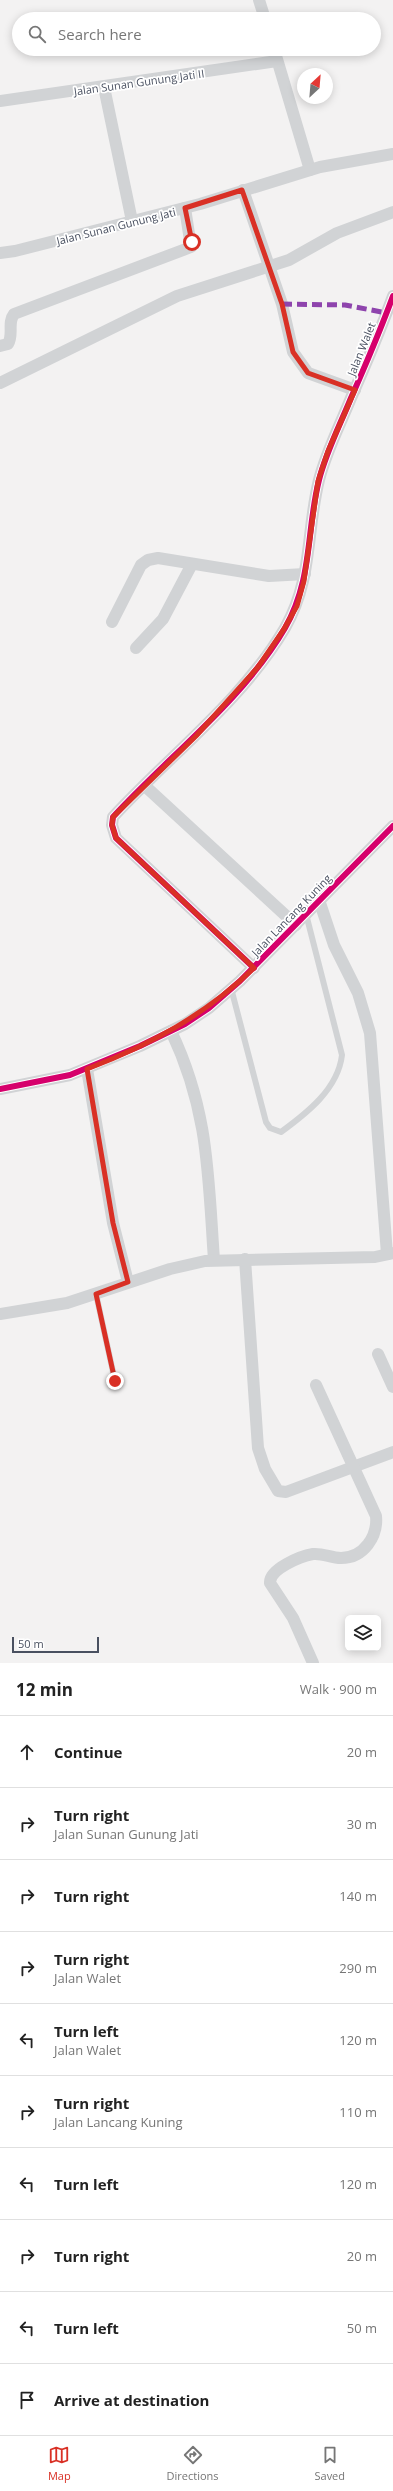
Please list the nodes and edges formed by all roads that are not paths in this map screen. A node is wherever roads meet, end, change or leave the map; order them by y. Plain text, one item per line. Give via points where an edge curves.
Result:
1 (259, 0) edge
2 (263, 12) edge
3 (276, 56) edge
4 (277, 61) junction
5 (104, 87) junction
6 (0, 101) edge
7 (393, 154) edge
8 (310, 170) junction
9 (242, 190) junction
10 (185, 208) junction
11 (393, 212) edge
12 (132, 222) junction
13 (0, 253) edge
14 (269, 267) junction
15 (393, 296) edge
16 (0, 346) edge
17 (0, 383) edge
18 (355, 390) junction
19 (192, 564) junction
20 (305, 574) junction
21 (112, 622) dead end
22 (136, 648) dead end
23 (145, 786) junction
24 (393, 826) edge
25 (319, 900) junction
26 (306, 914) junction
27 (296, 925) junction
28 (254, 968) junction
29 (231, 988) junction
30 (171, 1031) junction
31 (87, 1069) junction
32 (0, 1088) edge
33 (390, 1254) edge
34 (245, 1259) junction
35 (214, 1260) junction
36 (128, 1282) junction
37 (96, 1294) junction
38 (0, 1314) edge
39 (378, 1354) dead end
40 (115, 1381) dead end
41 (316, 1385) dead end
42 (393, 1387) edge
43 (393, 1452) edge
44 (354, 1468) junction
45 (313, 1663) edge

1 - 2 street
3 - 4 street
4 - 5 street, Jalan Sunan Gunung Jati II
4 - 8 street
5 - 6 street, Jalan Sunan Gunung Jati II
5 - 12 street
7 - 8 street, Jalan Sunan Gunung Jati
8 - 9 street, Jalan Sunan Gunung Jati
9 - 10 street, Jalan Sunan Gunung Jati
9 - 14 street
10 - 12 street, Jalan Sunan Gunung Jati
10 - 16 street via 191,246 14,314 10,319 10,340 8,344
11 - 14 street via 337,233 289,260
12 - 13 street, Jalan Sunan Gunung Jati
14 - 17 street via 177,296
14 - 18 street via 282,304 293,352 308,373
15 - 18 street, Jalan Walet
18 - 20 street, Jalan Walet via 328,451 318,481
19 - 20 street via 269,576
19 - 21 street via 158,558 141,565
19 - 22 street via 163,619
20 - 23 street, Jalan Walet via 297,606 258,667 196,736
23 - 27 street
23 - 28 street, Jalan Walet via 113,817 112,825 116,838
24 - 25 street, Jalan Lancang Kuning
25 - 26 street, Jalan Lancang Kuning
25 - 33 street via 334,945 358,993 370,1033
26 - 27 street, Jalan Lancang Kuning
26 - 29 lane via 342,1055 335,1080 308,1112 281,1132 270,1128 266,1122
27 - 28 street, Jalan Lancang Kuning
28 - 29 street, Jalan Lancang Kuning
29 - 30 street, Jalan Lancang Kuning via 208,1008
30 - 31 street, Jalan Lancang Kuning
30 - 35 street via 184,1057 203,1124 208,1160
31 - 32 street, Jalan Lancang Kuning via 41,1082
31 - 36 street via 113,1223
33 - 34 street via 375,1257
34 - 35 street
34 - 44 street via 258,1448 265,1469 278,1491 282,1492
35 - 36 street via 170,1268
36 - 37 street
37 - 38 street via 67,1303
37 - 40 lane
39 - 42 street
41 - 44 street
43 - 44 street
44 - 45 street via 376,1516 377,1526 366,1547 344,1558 322,1554 305,1556 274,1571 270,1577 270,1583 304,1639

